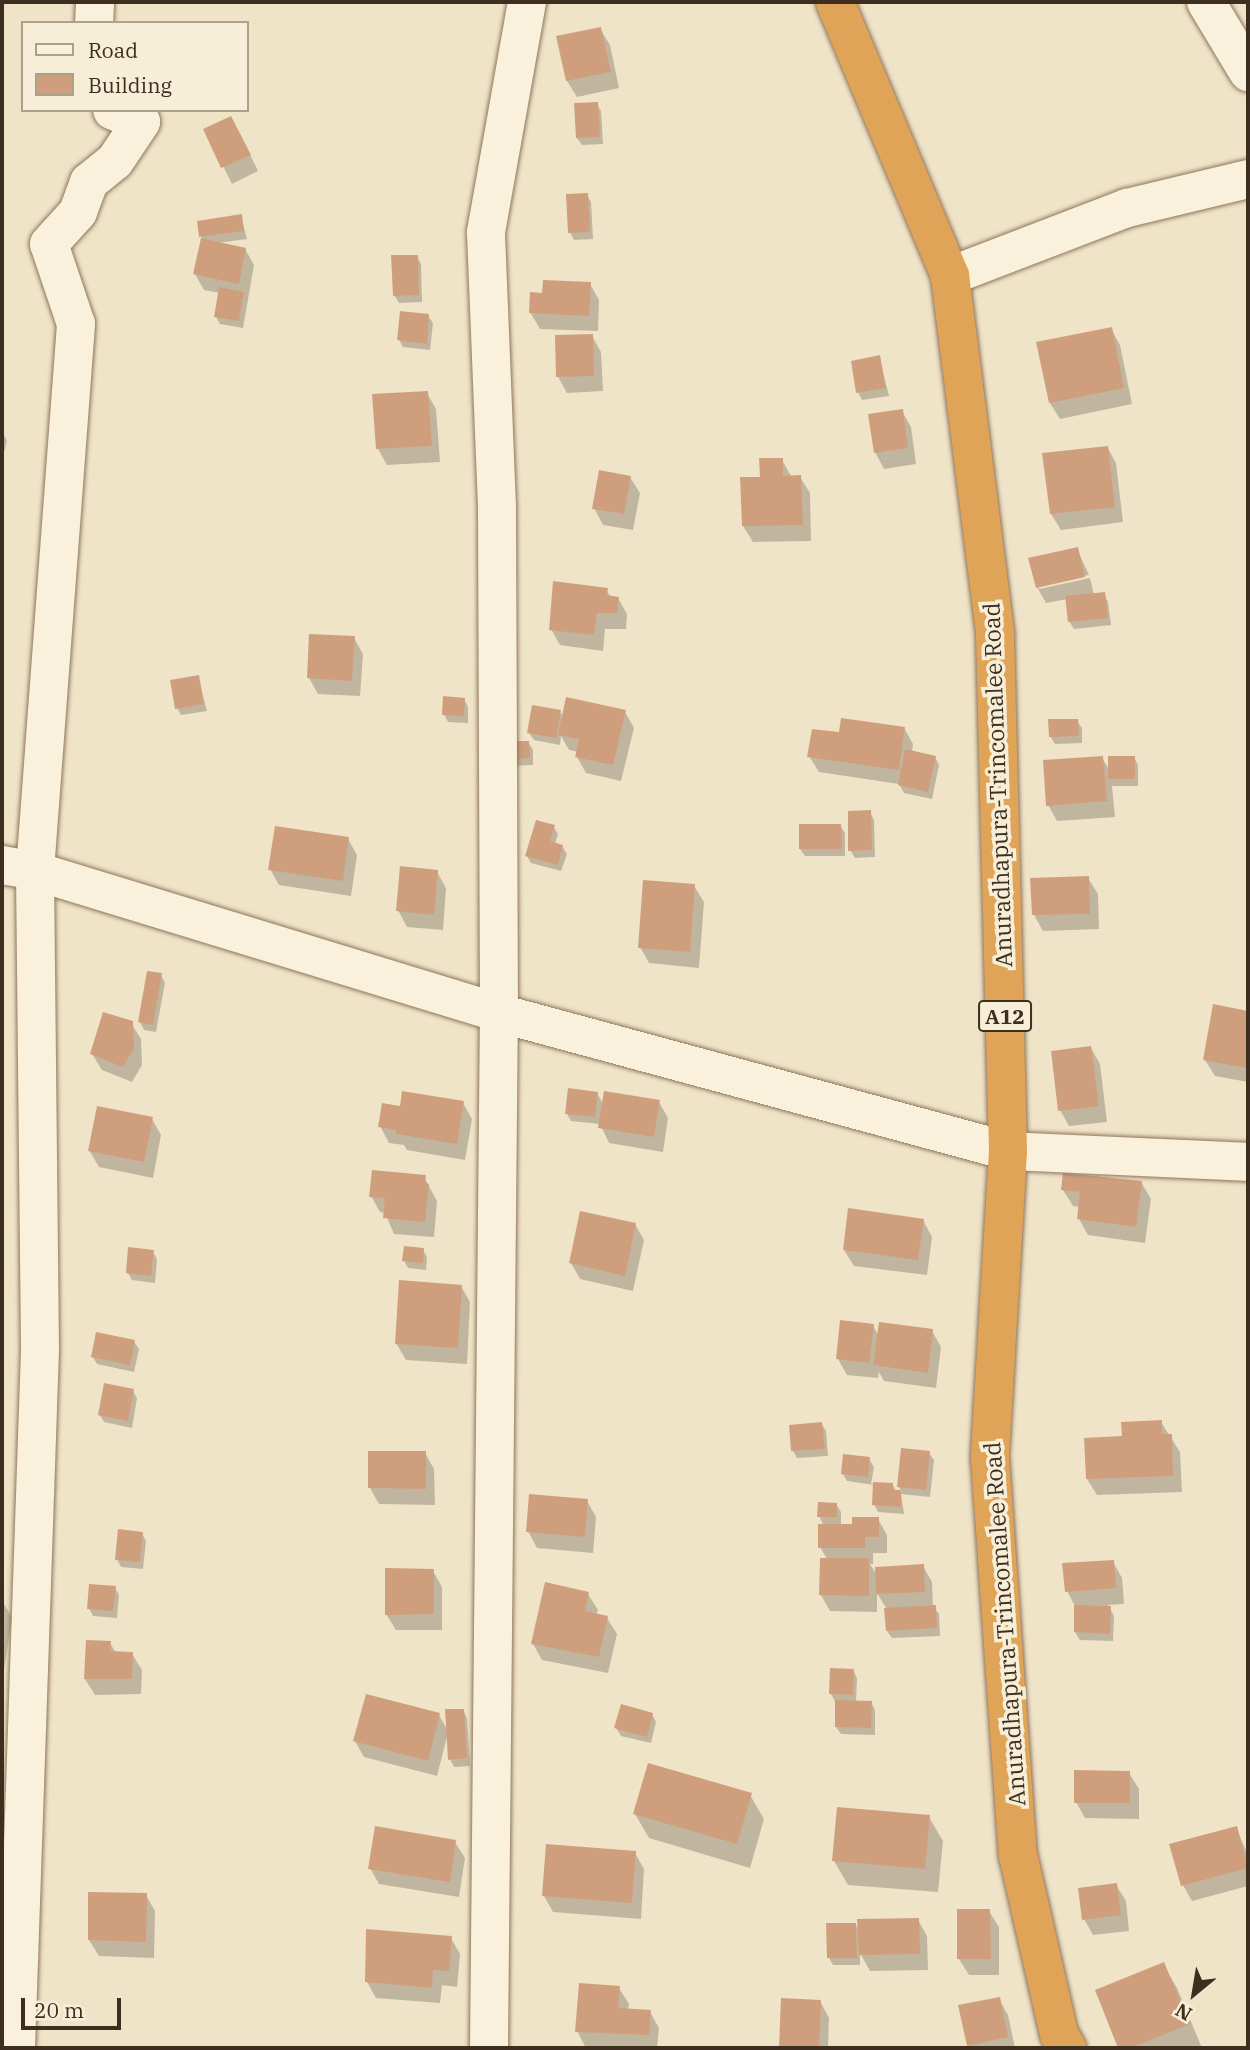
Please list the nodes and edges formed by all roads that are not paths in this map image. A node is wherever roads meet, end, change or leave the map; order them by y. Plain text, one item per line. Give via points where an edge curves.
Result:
1 (94, 2) edge
2 (527, 2) edge
3 (835, 2) edge
4 (1206, 2) edge
5 (94, 21) edge
6 (1248, 72) edge
7 (117, 112) edge
8 (1248, 179) edge
9 (950, 276) junction
10 (18, 868) edge
11 (499, 1013) junction
12 (1008, 1152) junction
13 (1247, 1161) edge
14 (16, 2048) edge
15 (489, 2048) edge
16 (1067, 2048) edge

1 - 5 street
2 - 11 street via 486,232 497,507
3 - 9 highway, Anuradhapura-Trincomalee Road / A12
4 - 6 street
7 - 10 street via 141,122 115,160 89,182 78,212 49,244 76,324
8 - 9 street via 1127,208
9 - 12 highway, Anuradhapura-Trincomalee Road / A12 via 995,634
10 - 11 street
10 - 14 street via 40,1349
11 - 12 street
11 - 15 street
12 - 13 street
12 - 16 highway, Anuradhapura-Trincomalee Road / A12 via 990,1458 1018,1855 1059,2034

